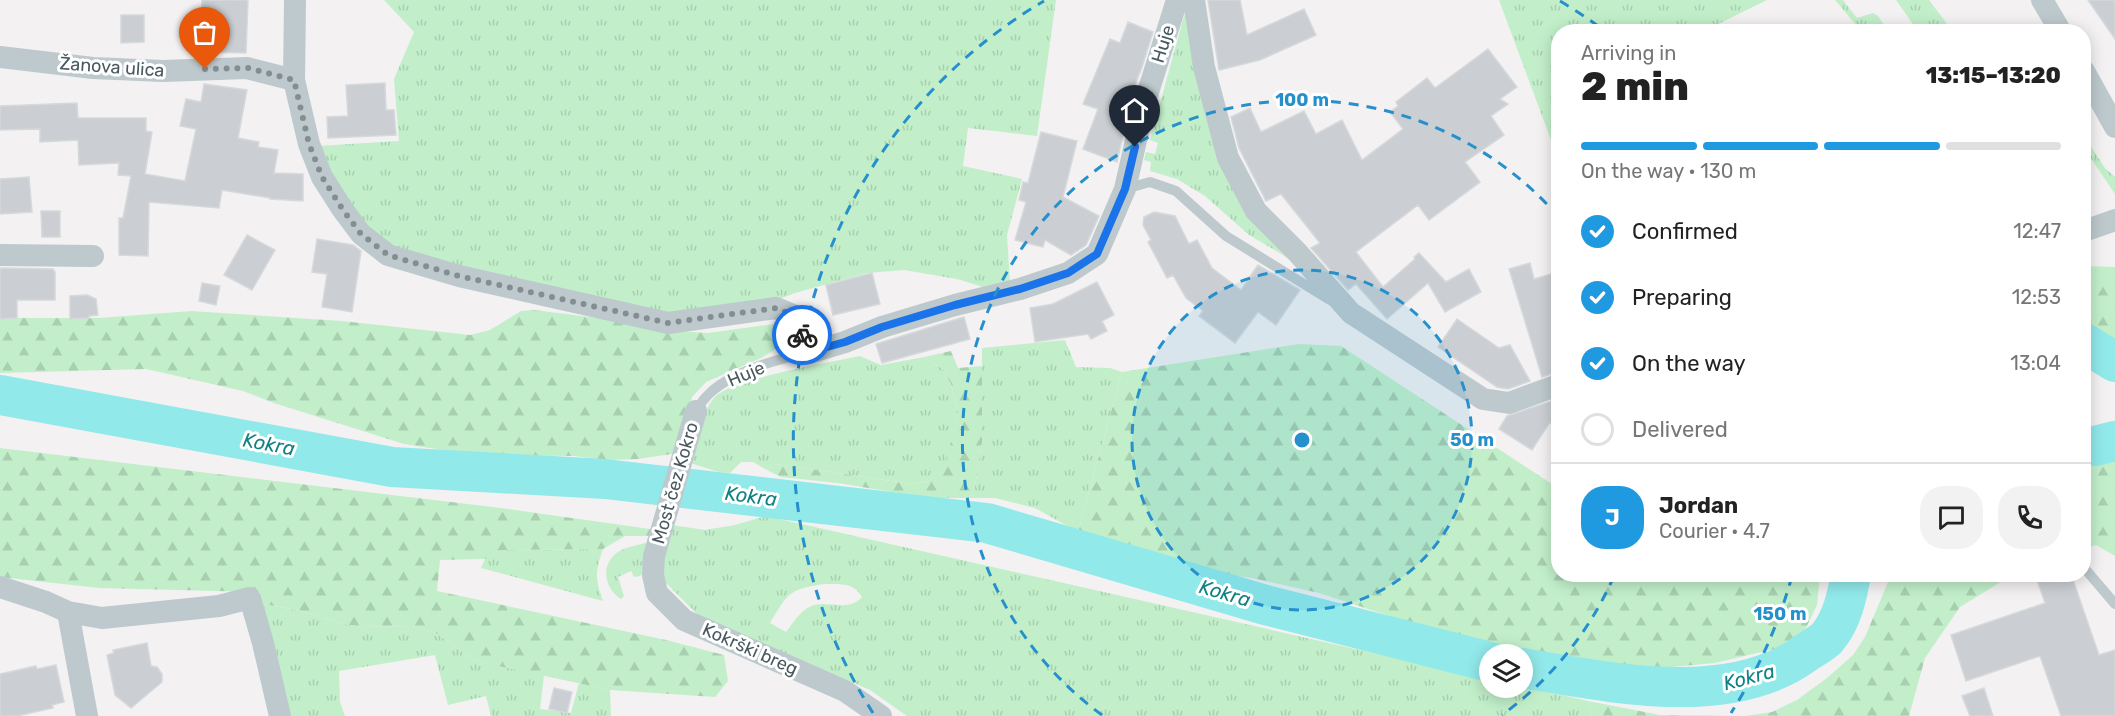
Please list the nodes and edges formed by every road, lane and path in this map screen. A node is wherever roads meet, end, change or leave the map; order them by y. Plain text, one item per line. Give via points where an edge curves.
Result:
1 (295, 0) edge
2 (1177, 0) edge
3 (1194, 0) edge
4 (2042, 0) edge
5 (2056, 24) edge
6 (0, 57) edge
7 (294, 80) junction
8 (2091, 84) edge
9 (2115, 127) edge
10 (1125, 189) junction
11 (2115, 220) edge
12 (2091, 229) edge
13 (0, 255) edge
14 (93, 256) dead end
15 (1351, 313) junction
16 (809, 352) junction
17 (1551, 388) edge
18 (696, 411) joint
19 (654, 556) joint
20 (2091, 576) edge
21 (0, 587) edge
22 (2115, 604) edge
23 (68, 612) junction
24 (87, 716) edge
25 (280, 716) edge
26 (881, 716) edge

1 - 7 street
2 - 10 street, Huje via 1144,105
3 - 15 street, Huje via 1204,67 1228,158 1256,211
4 - 5 street
6 - 7 street, Žanova ulica via 93,68 248,68
7 - 16 street via 309,144 322,177 361,234 388,255 459,276 668,323 776,308 795,316
8 - 9 street
10 - 15 lane via 1150,182 1176,191 1226,236
10 - 16 street, Huje via 1097,254 1068,273
11 - 12 street
13 - 14 street
15 - 17 street, Huje via 1483,399 1509,403
16 - 18 lane, Huje via 787,356 720,385
18 - 19 street, Most čez Kokro
19 - 26 street, Kokrški breg via 657,593 684,620 845,691
20 - 22 lane
21 - 23 street
23 - 24 street
23 - 25 street via 102,618 219,606 250,598

